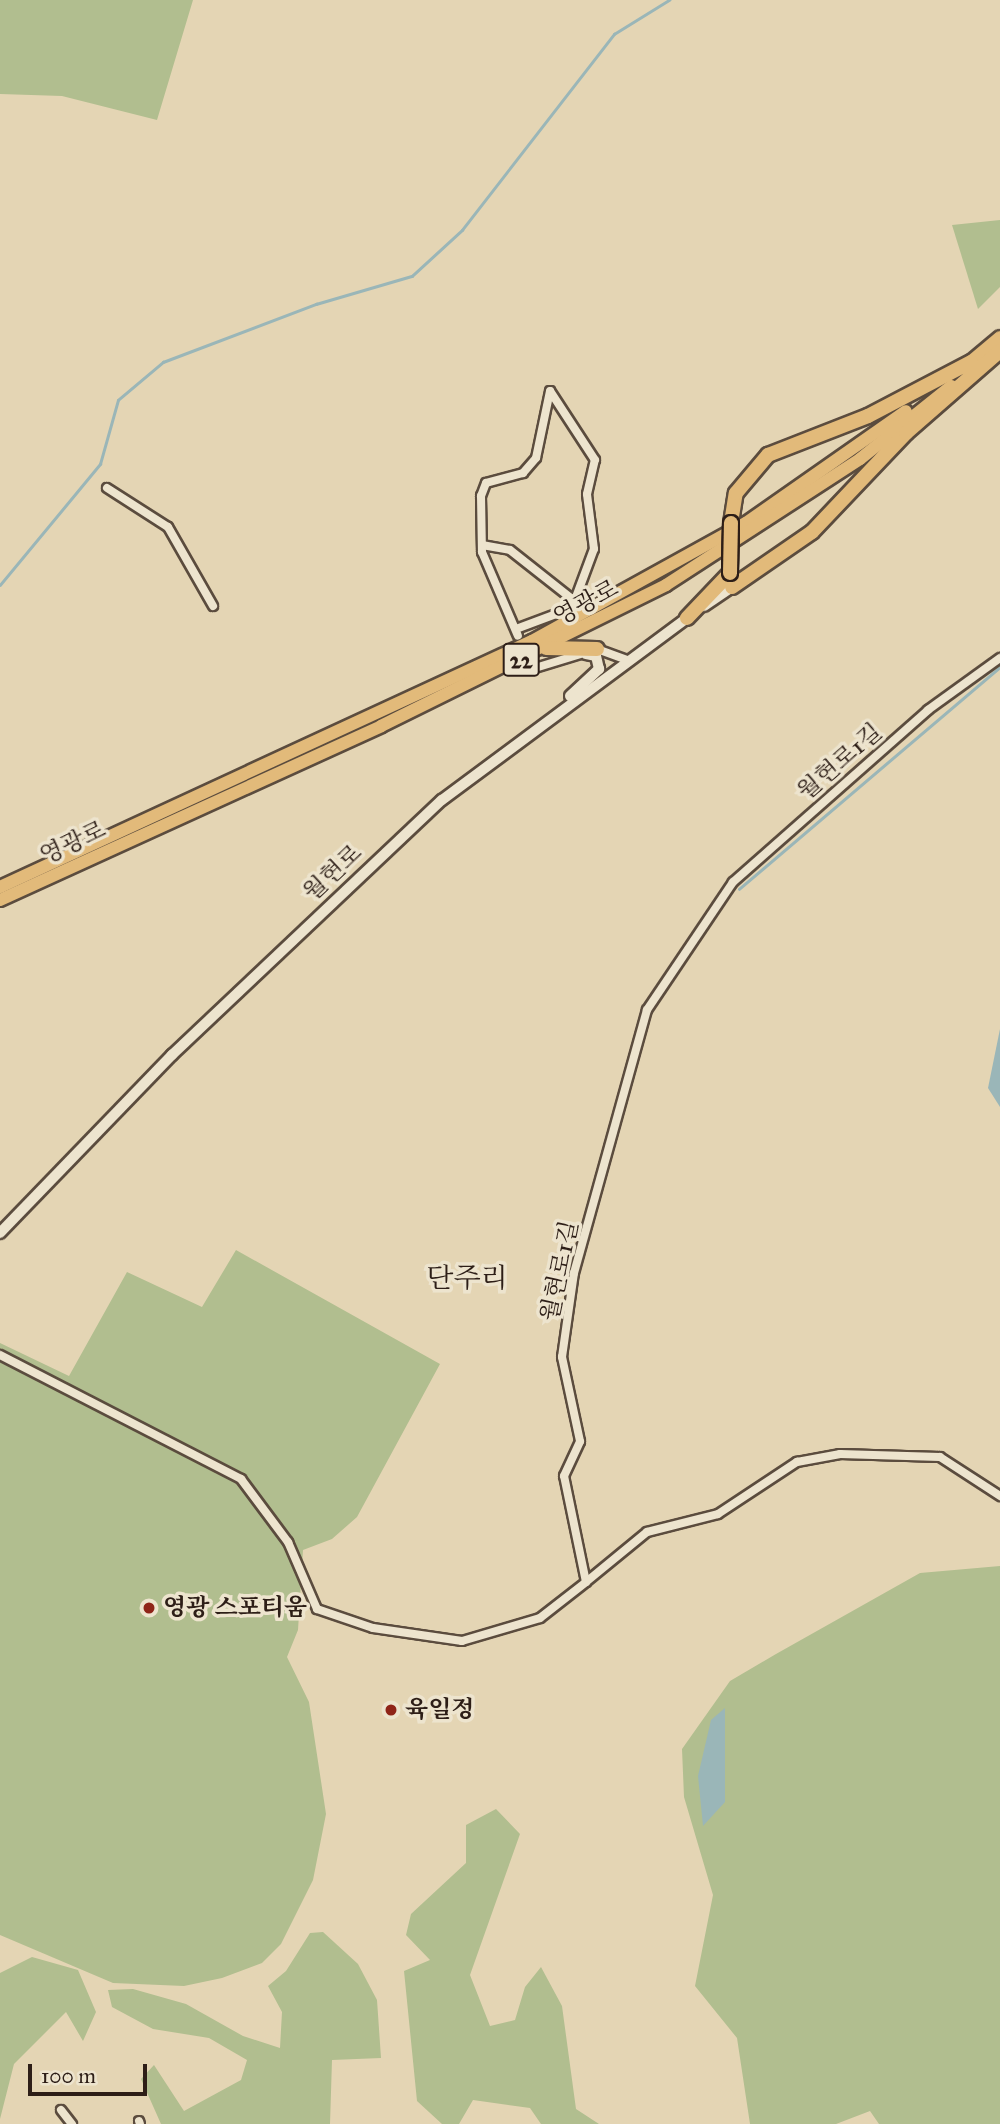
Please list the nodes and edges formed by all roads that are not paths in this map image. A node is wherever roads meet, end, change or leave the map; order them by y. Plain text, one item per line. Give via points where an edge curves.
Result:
1 (1000, 337) edge
2 (1000, 350) edge
3 (971, 362) junction
4 (107, 488) dead end
5 (482, 545) junction
6 (731, 580) junction
7 (577, 603) junction
8 (213, 606) dead end
9 (687, 618) joint
10 (546, 648) junction
11 (592, 652) junction
12 (1000, 658) edge
13 (630, 661) junction
14 (536, 668) dead end
15 (542, 722) junction
16 (0, 887) edge
17 (0, 900) edge
18 (0, 1233) edge
19 (0, 1355) edge
20 (1000, 1496) edge
21 (586, 1583) junction
22 (61, 2110) dead end
23 (72, 2124) edge

1 - 3 main road, 영광로 / 22
2 - 6 highway via 906,433 812,532
2 - 10 main road, 영광로 / 22 via 860,459 757,528
3 - 6 highway, bridge via 867,416 768,455 736,493
3 - 16 main road, 영광로 / 22 via 777,503 652,578 471,672
4 - 8 street via 168,527
5 - 7 street via 510,550
5 - 7 street via 517,633
5 - 7 street via 486,483 523,473 536,458 550,391 595,460 587,494 594,549
6 - 9 highway
9 - 13 street, 월현로
10 - 11 highway
10 - 17 main road, 영광로 / 22
11 - 13 street
11 - 14 street
11 - 15 street via 598,669
12 - 21 street, 월현로1길 via 928,710 733,882 647,1010 574,1273 562,1356 580,1441 564,1476
13 - 15 street, 월현로
15 - 18 street, 월현로 via 442,800 326,905
19 - 21 street via 241,1479 288,1542 317,1609 373,1628 462,1642 540,1618
20 - 21 street via 940,1457 840,1454 797,1462 718,1514 647,1532
22 - 23 street

